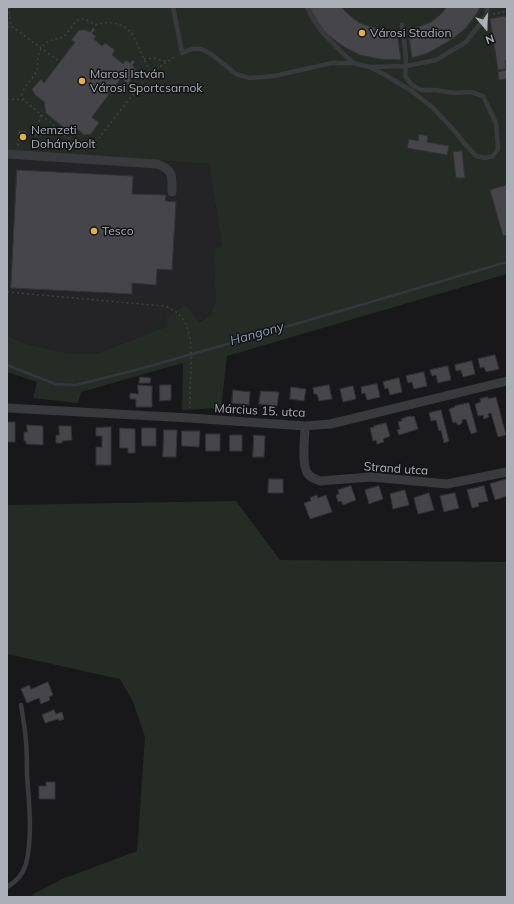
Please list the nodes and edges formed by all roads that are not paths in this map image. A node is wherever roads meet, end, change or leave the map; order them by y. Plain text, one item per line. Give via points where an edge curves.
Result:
1 (173, 7) edge
2 (307, 7) edge
3 (487, 7) edge
4 (402, 25) dead end
5 (353, 63) junction
6 (407, 66) junction
7 (370, 67) junction
8 (7, 154) edge
9 (172, 192) dead end
10 (507, 381) edge
11 (7, 408) edge
12 (305, 426) junction
13 (507, 472) edge
14 (21, 705) dead end
15 (7, 887) edge

1 - 5 lane via 182,53 201,49 236,74 249,78 274,76 332,63
2 - 5 lane via 317,26
3 - 6 lane via 487,15 466,42 436,60
4 - 6 lane
5 - 7 lane
6 - 7 lane
6 - 7 lane via 405,76 420,90 471,92 483,96 496,123 498,150 493,156 476,156 432,107 413,92
8 - 9 street via 157,164 171,173
10 - 12 street, Március 15. utca via 351,420
11 - 12 street, Március 15. utca
12 - 13 street, Strand utca via 305,468 308,474 320,481 371,477 447,484
14 - 15 lane via 26,741 29,841 26,865 22,874

